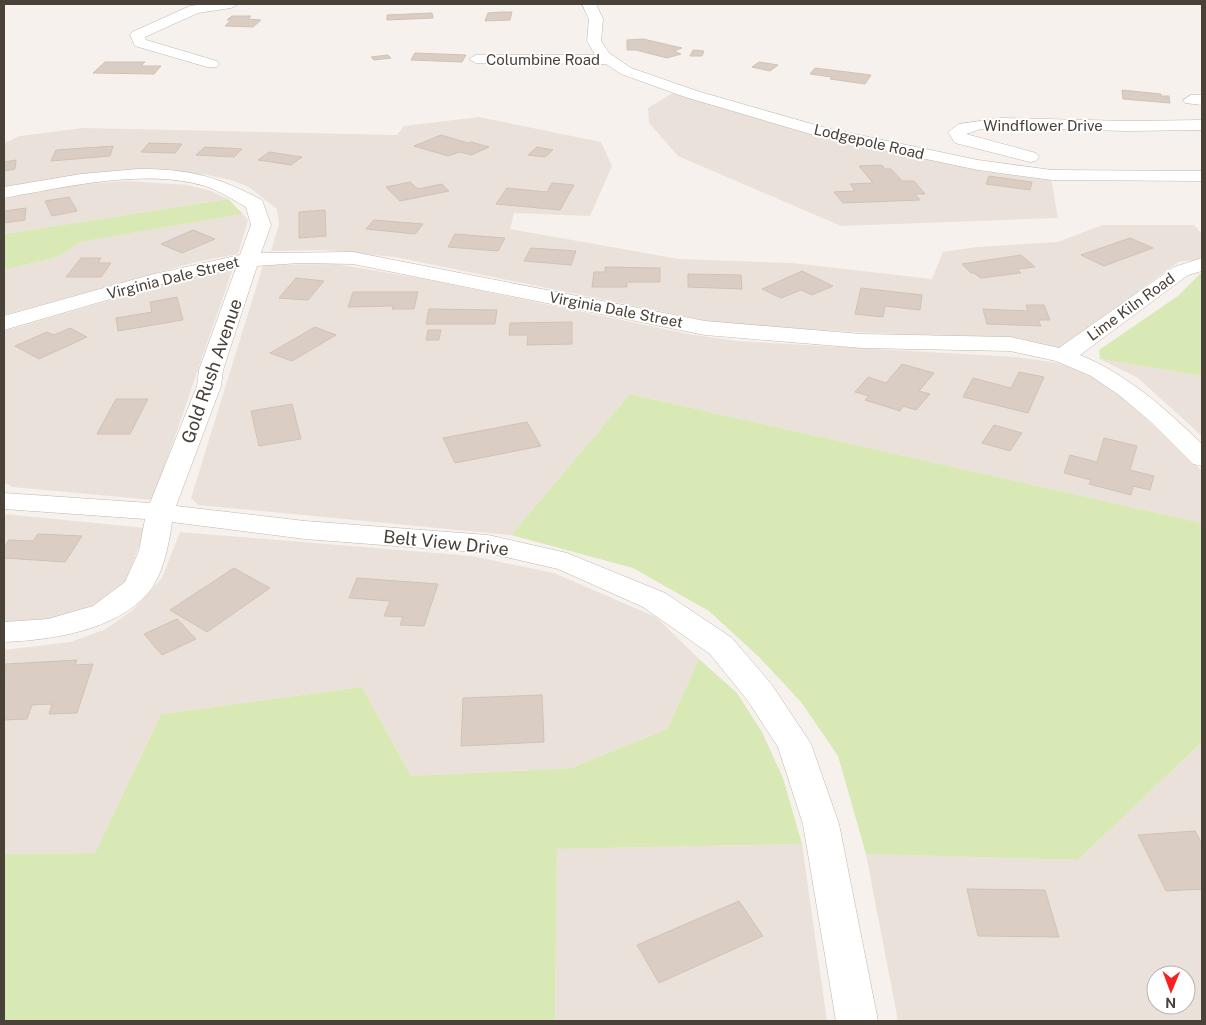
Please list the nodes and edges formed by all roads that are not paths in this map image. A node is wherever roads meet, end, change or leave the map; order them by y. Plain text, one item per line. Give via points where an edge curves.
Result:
1 (231, 4) edge
2 (590, 4) edge
3 (476, 60) dead end
4 (609, 60) junction
5 (212, 64) dead end
6 (1202, 125) edge
7 (1137, 175) junction
8 (1202, 176) edge
9 (4, 192) edge
10 (249, 260) junction
11 (1202, 264) edge
12 (4, 323) edge
13 (1063, 356) junction
14 (1202, 458) edge
15 (4, 501) edge
16 (160, 512) junction
17 (4, 632) edge
18 (857, 1021) edge

1 - 5 street via 196,9 137,35 140,43
2 - 4 street, Lodgepole Road via 596,19 594,41
3 - 4 street, Columbine Road
4 - 7 street, Lodgepole Road via 626,70 691,94 899,150 1052,175
6 - 7 street, Windflower Drive via 1002,124 968,126 956,132 961,139 1030,157
7 - 8 street, Lodgepole Road
9 - 10 street, Gold Rush Avenue via 84,179 139,175 182,176 213,183 255,204 261,225
10 - 12 street, Virginia Dale Street via 209,267
10 - 13 street, Virginia Dale Street via 311,256 353,258 705,328 862,341 1010,344
10 - 16 street, Gold Rush Avenue via 211,370 209,386
11 - 13 street, Lime Kiln Road via 1181,271
13 - 14 street, Virginia Dale Street via 1098,371 1126,390
15 - 16 street, Belt View Drive
16 - 17 street, Gold Rush Avenue via 153,551 137,587 104,613 48,628
16 - 18 street, Belt View Drive via 305,530 488,544 567,562 654,600 721,646 760,693 794,744 821,824

